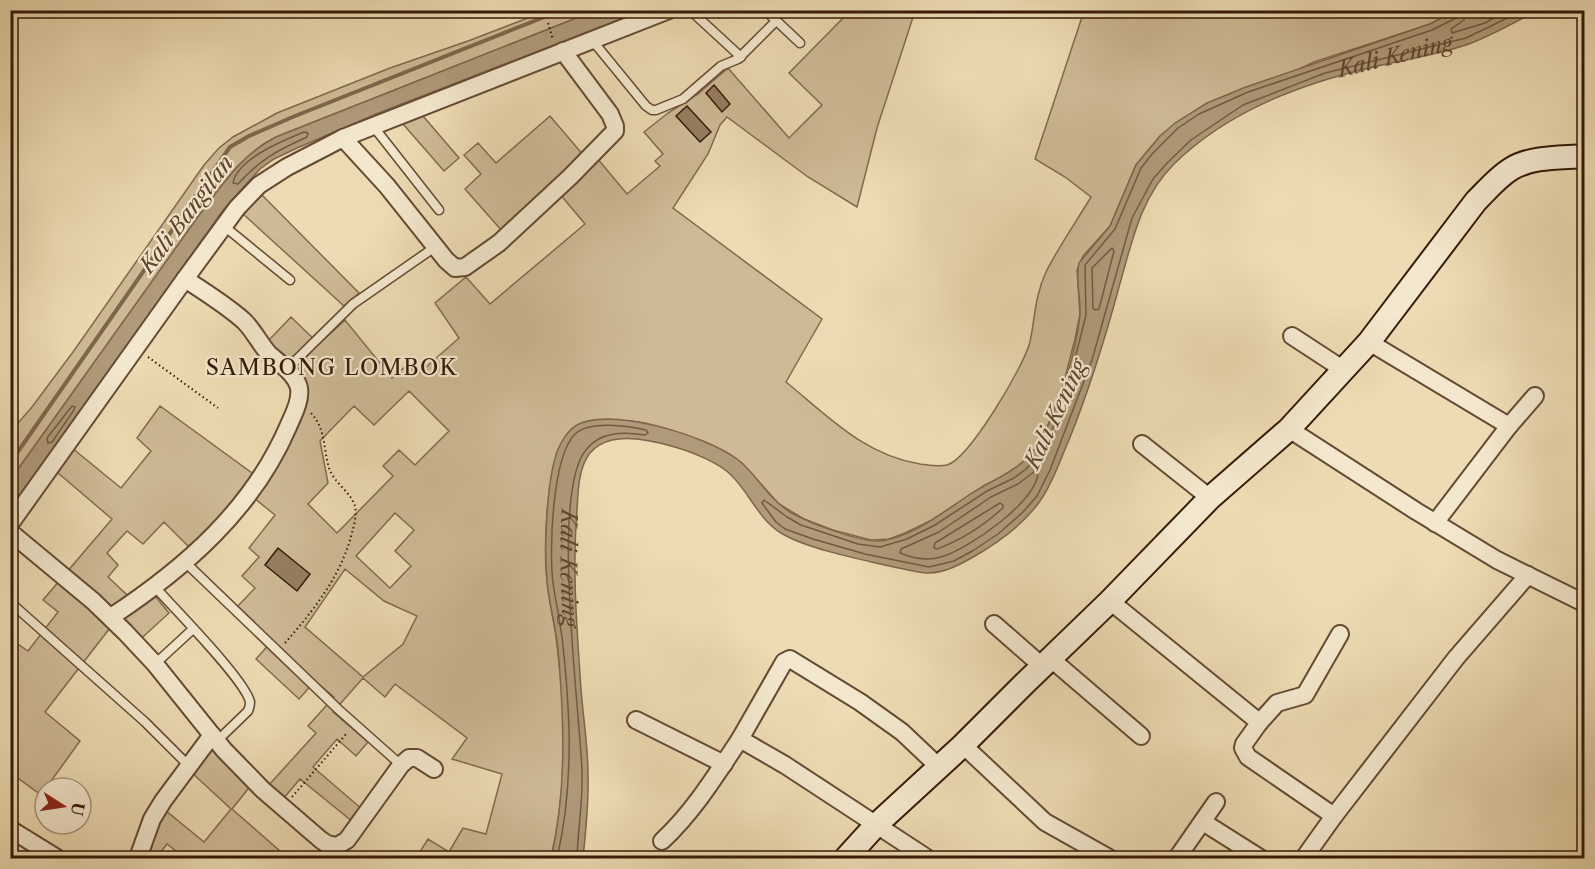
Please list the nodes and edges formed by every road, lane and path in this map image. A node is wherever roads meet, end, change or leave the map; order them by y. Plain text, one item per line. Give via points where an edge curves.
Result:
1 (669, 10) edge
2 (690, 10) edge
3 (765, 10) edge
4 (776, 21) junction
5 (548, 22) dead end
6 (592, 40) junction
7 (800, 43) dead end
8 (560, 50) junction
9 (741, 57) junction
10 (374, 126) junction
11 (343, 138) junction
12 (1584, 156) edge
13 (439, 210) dead end
14 (224, 226) junction
15 (435, 247) junction
16 (185, 279) junction
17 (290, 280) dead end
18 (1292, 336) dead end
19 (1369, 342) junction
20 (136, 348) junction
21 (286, 370) junction
22 (1344, 370) junction
23 (1535, 396) dead end
24 (298, 401) junction
25 (218, 408) dead end
26 (1509, 426) junction
27 (1289, 429) junction
28 (1142, 444) dead end
29 (1210, 498) junction
30 (1435, 523) junction
31 (10, 524) edge
32 (10, 532) edge
33 (186, 563) junction
34 (1528, 575) junction
35 (155, 587) junction
36 (1110, 601) junction
37 (10, 602) edge
38 (1582, 602) dead end
39 (111, 617) junction
40 (994, 624) dead end
41 (193, 629) junction
42 (1340, 634) dead end
43 (278, 652) junction
44 (1046, 662) junction
45 (155, 664) junction
46 (636, 720) dead end
47 (1258, 723) junction
48 (354, 724) junction
49 (1141, 736) dead end
50 (215, 738) junction
51 (740, 739) junction
52 (963, 745) junction
53 (724, 764) junction
54 (401, 765) junction
55 (189, 766) junction
56 (939, 766) junction
57 (434, 769) dead end
58 (1216, 802) dead end
59 (283, 808) junction
60 (1334, 816) junction
61 (1203, 822) junction
62 (876, 825) junction
63 (10, 829) edge
64 (662, 841) dead end
65 (57, 858) edge
66 (138, 858) edge
67 (846, 858) edge
68 (927, 858) edge
69 (1109, 858) edge
70 (1177, 858) edge
71 (1260, 858) edge
72 (1304, 858) edge

1 - 6 street
2 - 9 lane
3 - 4 lane
4 - 7 lane
4 - 9 lane
5 - 8 path
6 - 8 street
6 - 9 lane via 652,110 683,99 721,66
8 - 10 street
8 - 15 street via 610,114 615,126 612,136 498,243 465,267 451,265
10 - 11 street
10 - 13 lane
11 - 14 street via 265,180
11 - 15 street
12 - 19 main road via 1521,164 1497,180 1476,201
14 - 16 street
14 - 17 lane
15 - 21 lane via 353,304
16 - 20 street
16 - 21 street via 243,321
18 - 22 street
19 - 22 main road
19 - 26 street
20 - 25 path
20 - 31 street
21 - 24 street via 297,382
22 - 27 main road
23 - 26 street
24 - 33 street via 270,463 222,527
24 - 43 path via 319,423 329,469 351,498 356,516 334,578
26 - 30 street
27 - 29 main road
27 - 30 street
28 - 29 street
29 - 36 main road
30 - 34 street
32 - 39 street
33 - 35 street
33 - 43 lane
34 - 38 street
34 - 60 street via 1456,658
35 - 39 street
35 - 41 lane
36 - 44 main road
36 - 47 street
37 - 55 lane via 138,715
39 - 45 street
40 - 44 street
41 - 45 lane
41 - 50 lane via 250,702 244,716
42 - 47 street via 1305,695 1277,703
43 - 48 lane
44 - 49 street
44 - 52 main road
45 - 50 street
46 - 53 street
47 - 60 street via 1244,744 1245,753
48 - 54 lane
48 - 59 path
50 - 55 street
50 - 59 street
51 - 53 street
51 - 56 street via 784,662 790,659 894,726
51 - 62 street
52 - 56 main road
52 - 69 street via 1045,822
53 - 64 street via 699,801
54 - 57 street via 413,757
54 - 59 street via 342,845 327,844
55 - 66 street via 152,819
56 - 62 main road
58 - 61 street
60 - 72 street
61 - 70 street
61 - 71 street
62 - 67 main road
62 - 68 street
63 - 65 street

